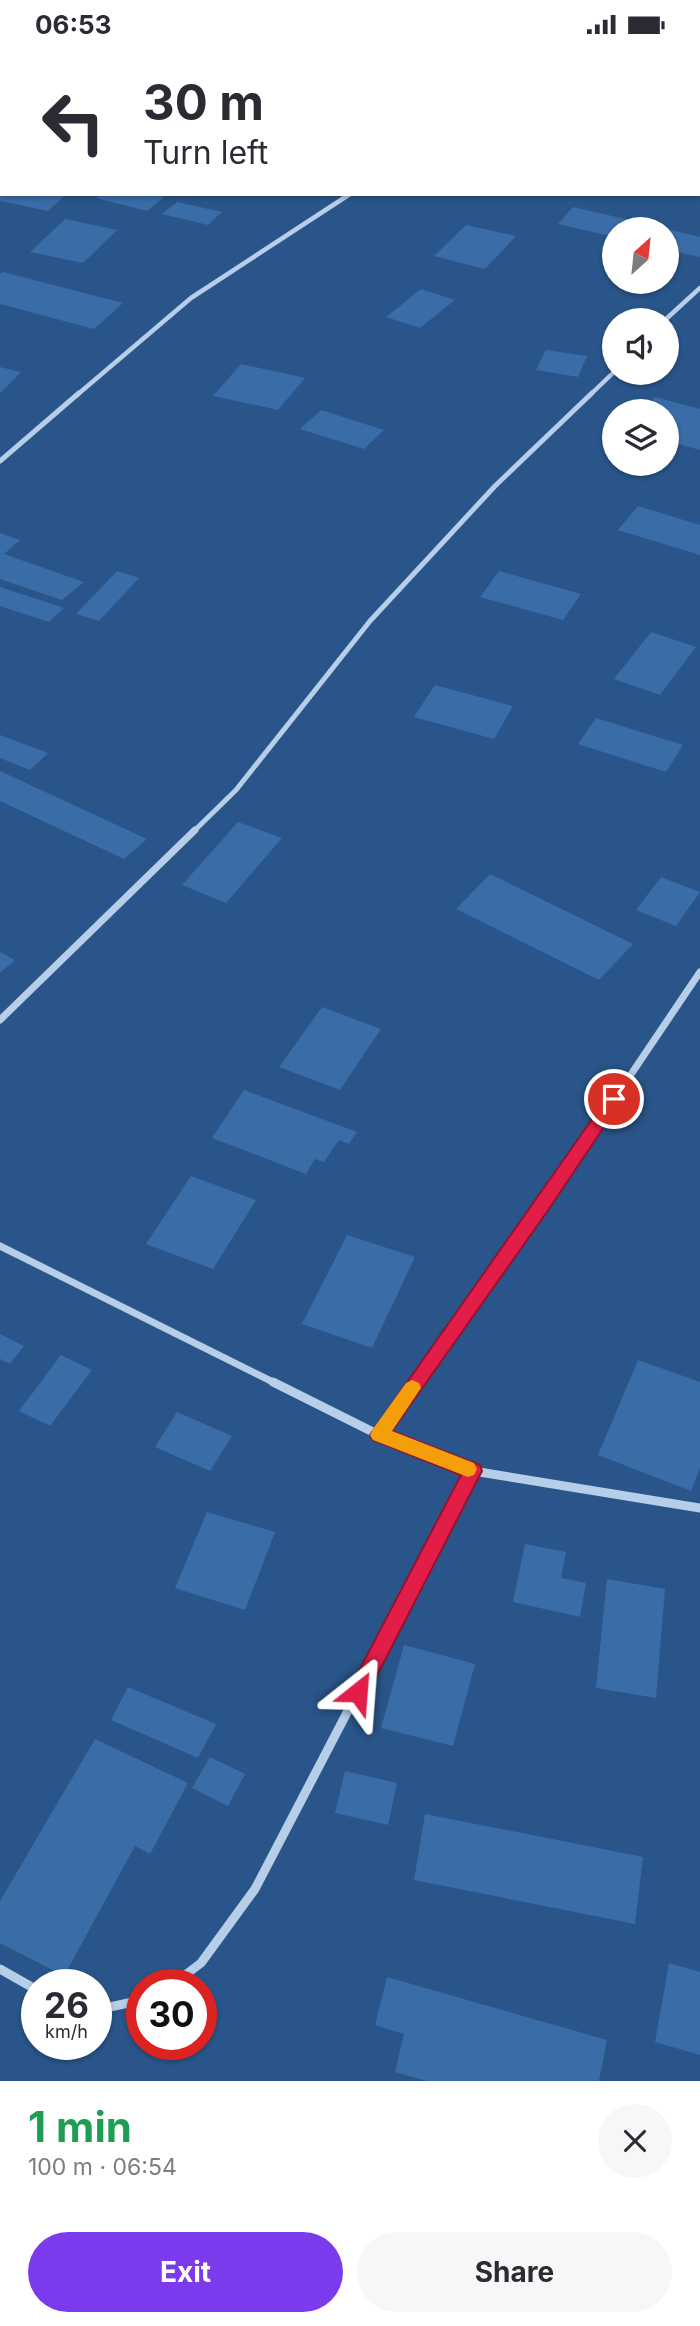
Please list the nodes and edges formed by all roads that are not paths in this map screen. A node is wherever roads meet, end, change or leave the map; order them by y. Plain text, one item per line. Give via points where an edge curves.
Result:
1 (347, 196) edge
2 (700, 288) edge
3 (678, 308) edge
4 (602, 383) edge
5 (0, 461) edge
6 (700, 972) edge
7 (0, 1020) edge
8 (0, 1246) edge
9 (379, 1435) junction
10 (473, 1471) junction
11 (700, 1508) edge
12 (0, 1969) edge
13 (193, 1969) edge
14 (21, 1981) edge

1 - 5 street via 191,298
2 - 3 street
4 - 7 street via 495,486 370,621 236,790
6 - 9 street via 543,1205
8 - 9 street
9 - 10 street
10 - 11 street
10 - 13 street via 255,1889
12 - 14 street

